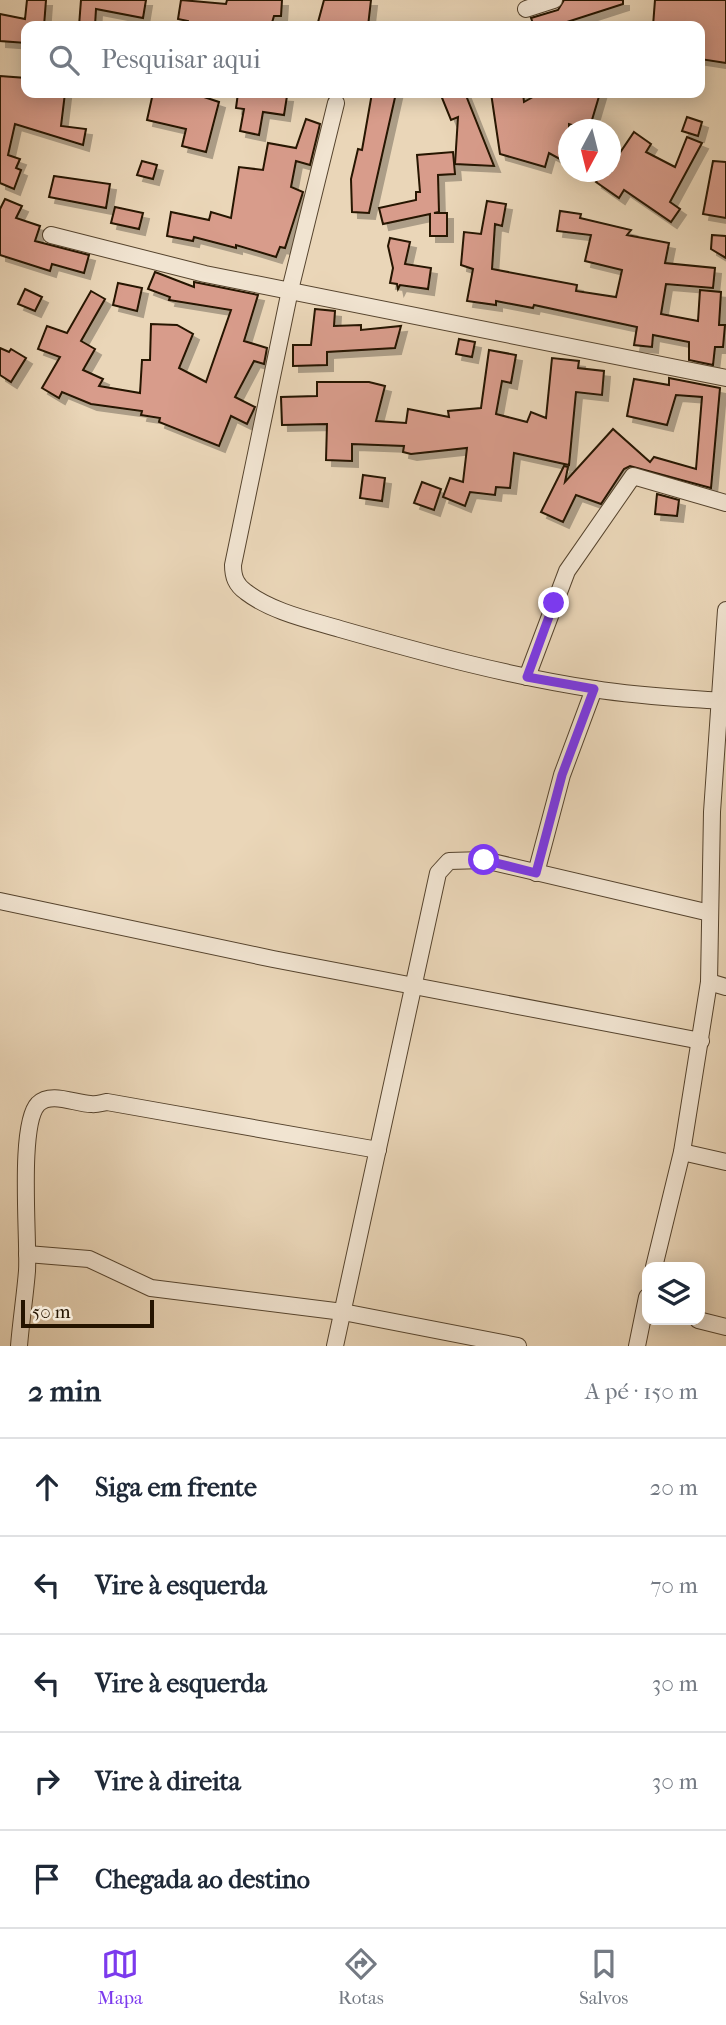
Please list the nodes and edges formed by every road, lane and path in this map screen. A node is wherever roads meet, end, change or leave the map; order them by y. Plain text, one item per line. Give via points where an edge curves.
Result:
1 (554, 0) edge
2 (526, 9) dead end
3 (336, 103) dead end
4 (51, 235) dead end
5 (290, 290) junction
6 (726, 378) edge
7 (726, 503) edge
8 (726, 610) edge
9 (725, 659) edge
10 (527, 677) junction
11 (594, 689) junction
12 (722, 701) junction
13 (719, 813) edge
14 (536, 873) junction
15 (0, 901) edge
16 (710, 913) junction
17 (709, 982) junction
18 (416, 985) junction
19 (726, 987) edge
20 (701, 1041) junction
21 (378, 1150) junction
22 (682, 1152) junction
23 (726, 1162) edge
24 (27, 1254) junction
25 (655, 1262) edge
26 (343, 1312) junction
27 (705, 1322) edge
28 (642, 1324) edge
29 (726, 1327) edge
30 (19, 1346) edge
31 (335, 1346) edge
32 (519, 1346) edge
33 (637, 1346) edge

1 - 2 street
3 - 5 street
4 - 5 street
5 - 6 street
5 - 10 street via 233,577 260,601 304,618
7 - 10 street via 633,476 567,572
8 - 9 street
9 - 12 street
10 - 11 street
11 - 12 street
11 - 14 street via 562,775
12 - 13 street
13 - 16 street
14 - 16 street
14 - 18 street via 484,860 449,862 438,873 430,899
15 - 18 street
16 - 17 street
17 - 19 street
17 - 20 street
18 - 20 street
18 - 21 street
20 - 22 street
21 - 24 street via 107,1102 44,1101 35,1110 29,1140
21 - 26 street
22 - 23 street
22 - 25 street
24 - 26 street via 89,1259 151,1288
24 - 30 street
26 - 31 street
26 - 32 street
27 - 29 street
28 - 33 street

